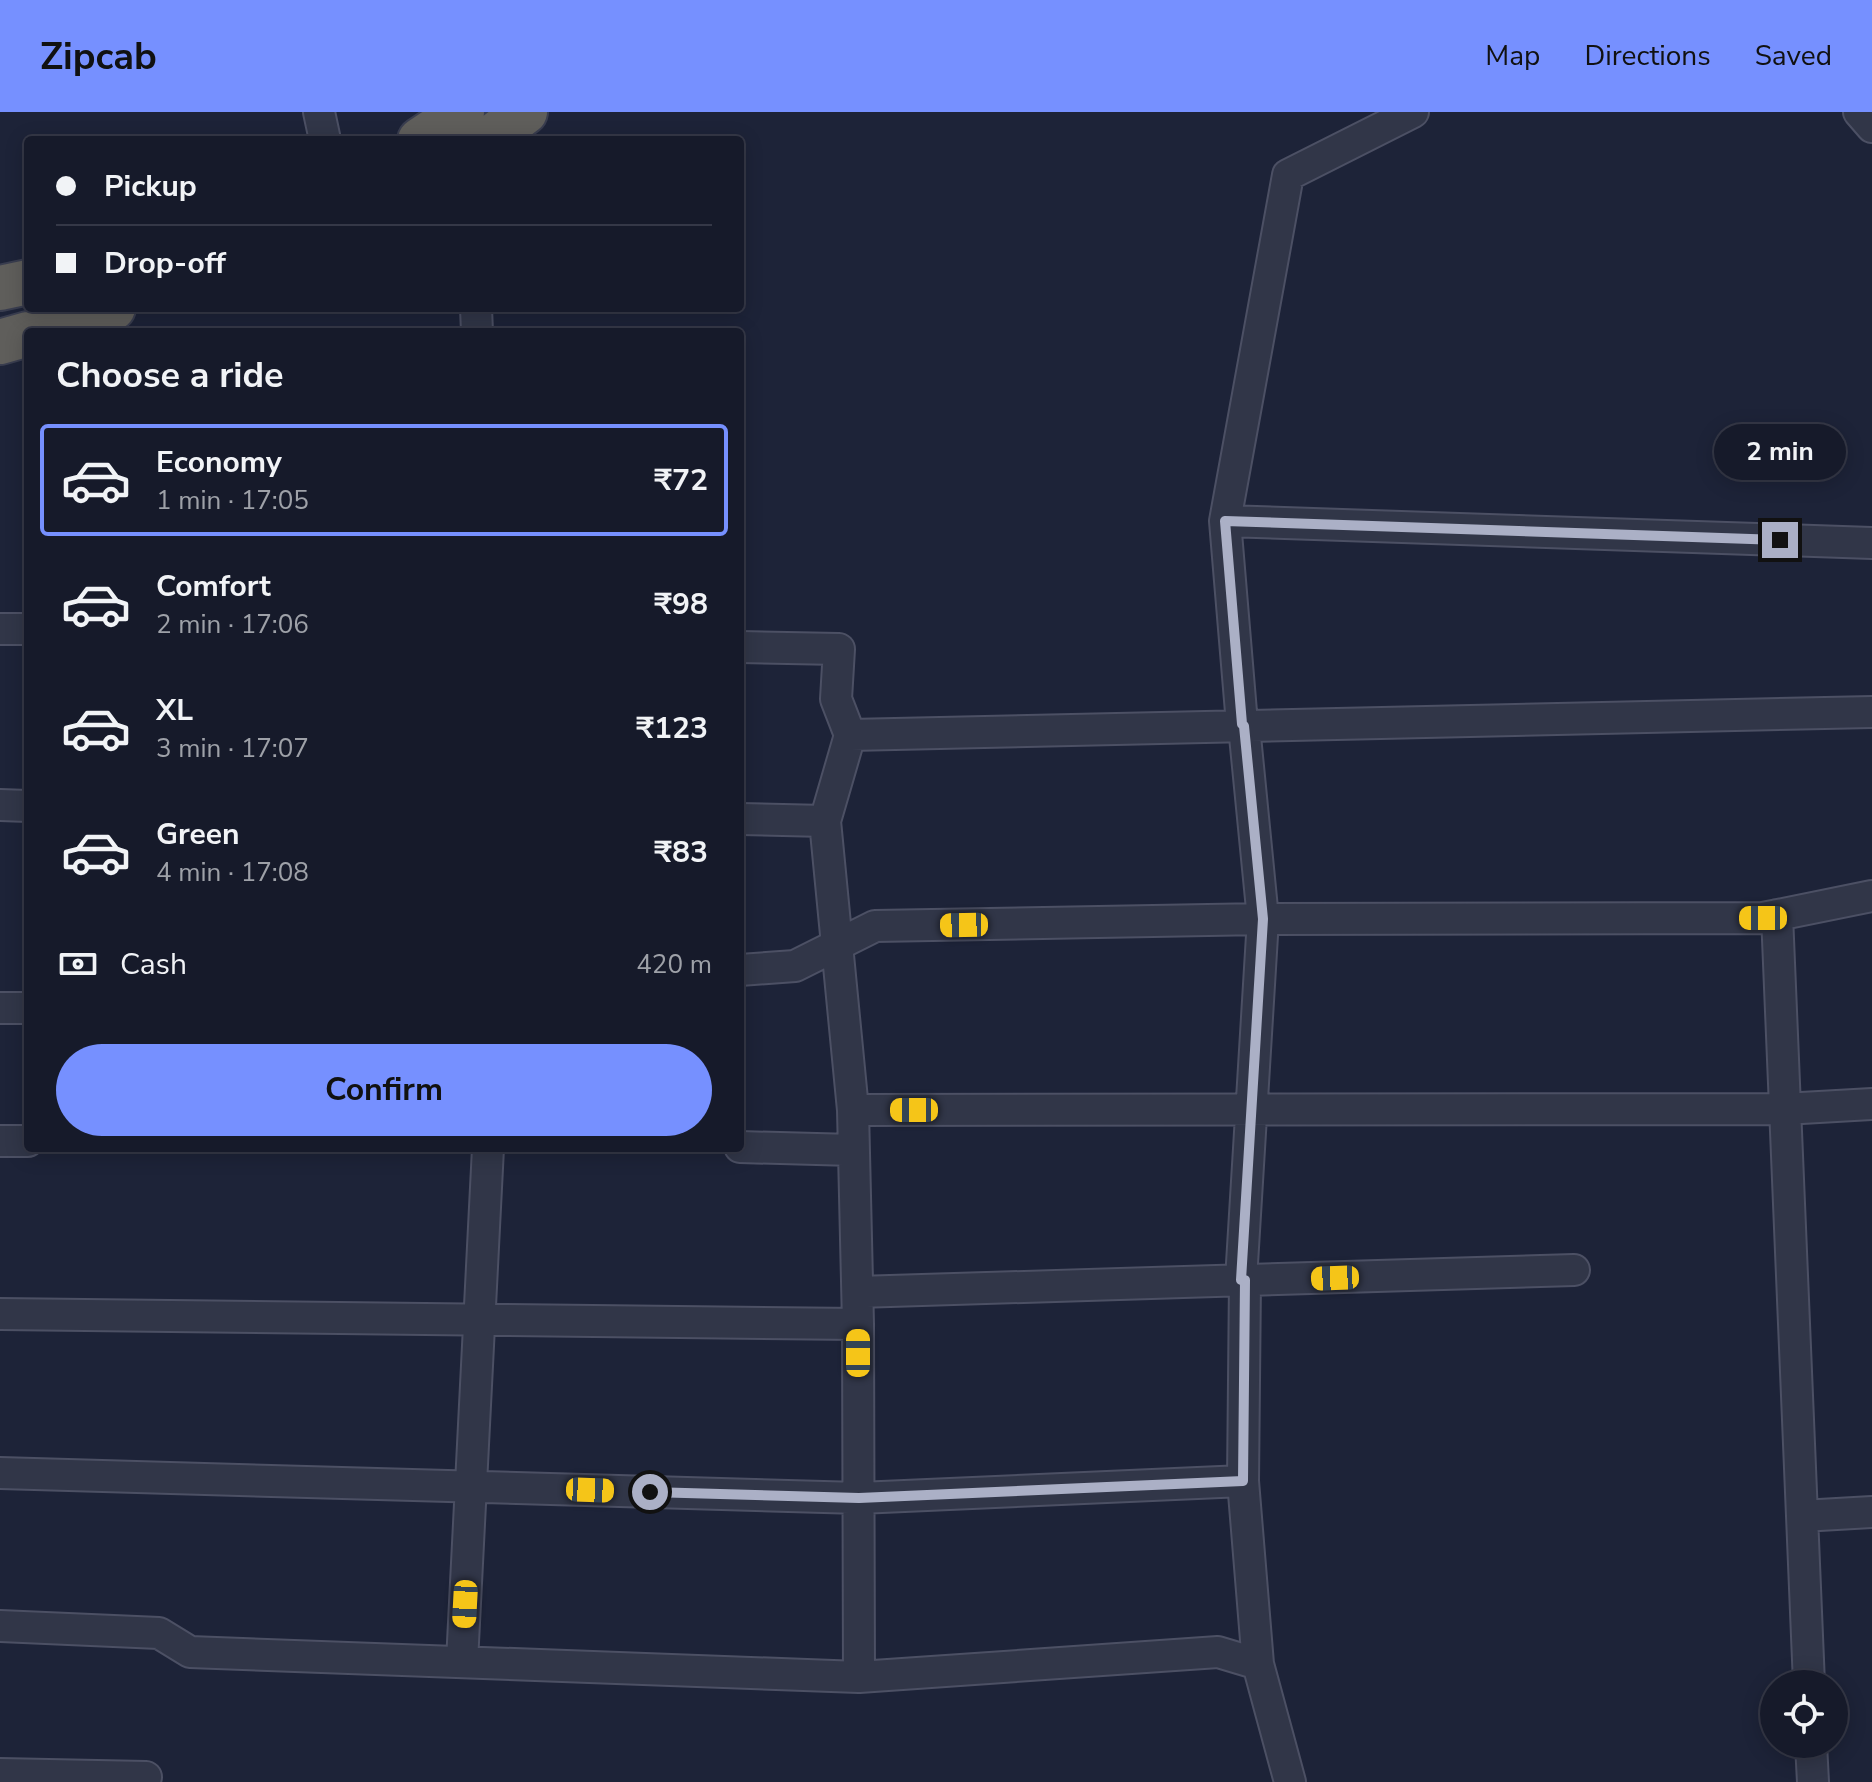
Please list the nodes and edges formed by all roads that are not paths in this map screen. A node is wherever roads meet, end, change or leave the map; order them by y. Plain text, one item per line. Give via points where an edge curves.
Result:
1 (319, 112) edge
2 (462, 112) edge
3 (525, 112) edge
4 (1413, 112) edge
5 (1859, 112) edge
6 (1872, 127) edge
7 (324, 136) edge
8 (426, 136) edge
9 (493, 136) edge
10 (24, 283) edge
11 (0, 288) edge
12 (100, 312) edge
13 (48, 328) edge
14 (24, 334) edge
15 (0, 340) edge
16 (1225, 521) junction
17 (1872, 543) edge
18 (0, 629) edge
19 (24, 629) edge
20 (744, 647) edge
21 (1872, 712) edge
22 (1244, 726) junction
23 (850, 735) junction
24 (0, 805) edge
25 (24, 806) edge
26 (744, 819) edge
27 (825, 821) junction
28 (1872, 896) edge
29 (1777, 915) junction
30 (1263, 919) junction
31 (838, 947) junction
32 (744, 970) edge
33 (0, 1008) edge
34 (24, 1008) edge
35 (1872, 1104) edge
36 (1253, 1109) junction
37 (1784, 1109) junction
38 (853, 1110) junction
39 (0, 1141) edge
40 (24, 1141) edge
41 (744, 1147) edge
42 (853, 1150) junction
43 (488, 1152) edge
44 (1574, 1270) dead end
45 (1245, 1280) junction
46 (858, 1292) junction
47 (0, 1314) edge
48 (479, 1320) junction
49 (858, 1324) junction
50 (0, 1473) edge
51 (1243, 1481) junction
52 (471, 1487) junction
53 (859, 1498) junction
54 (1872, 1512) edge
55 (1802, 1516) junction
56 (0, 1626) edge
57 (462, 1662) junction
58 (1258, 1664) junction
59 (1808, 1670) edge
60 (859, 1677) junction
61 (1812, 1758) edge
62 (0, 1774) edge
63 (146, 1777) dead end
64 (1290, 1782) edge
65 (1813, 1782) edge

1 - 7 street
2 - 8 highway
3 - 9 highway
4 - 16 street via 1288,175
5 - 6 street
10 - 11 highway
12 - 13 highway
14 - 15 highway
16 - 17 street
16 - 22 street
18 - 19 street
20 - 23 street via 839,649 836,699
21 - 22 street
22 - 23 street
22 - 30 street
23 - 27 street
24 - 25 street
26 - 27 street
27 - 31 street
28 - 29 street
29 - 30 street
29 - 37 street
30 - 31 street via 875,926
30 - 36 street
31 - 32 street via 795,966
31 - 38 street
33 - 34 street
35 - 37 street
36 - 37 street
36 - 38 street
36 - 45 street
37 - 55 street
38 - 42 street
39 - 40 street
41 - 42 street
42 - 46 street
43 - 48 street
44 - 45 street
45 - 46 street
45 - 51 street
46 - 49 street
47 - 48 street
48 - 49 street
48 - 52 street
49 - 53 street
50 - 52 street
51 - 53 street
51 - 58 street
52 - 53 street
52 - 57 street
53 - 60 street
54 - 55 street
55 - 59 street
56 - 57 street via 159,1633 190,1652
57 - 60 street
58 - 60 street via 1218,1652
58 - 64 street
61 - 65 street
62 - 63 street

